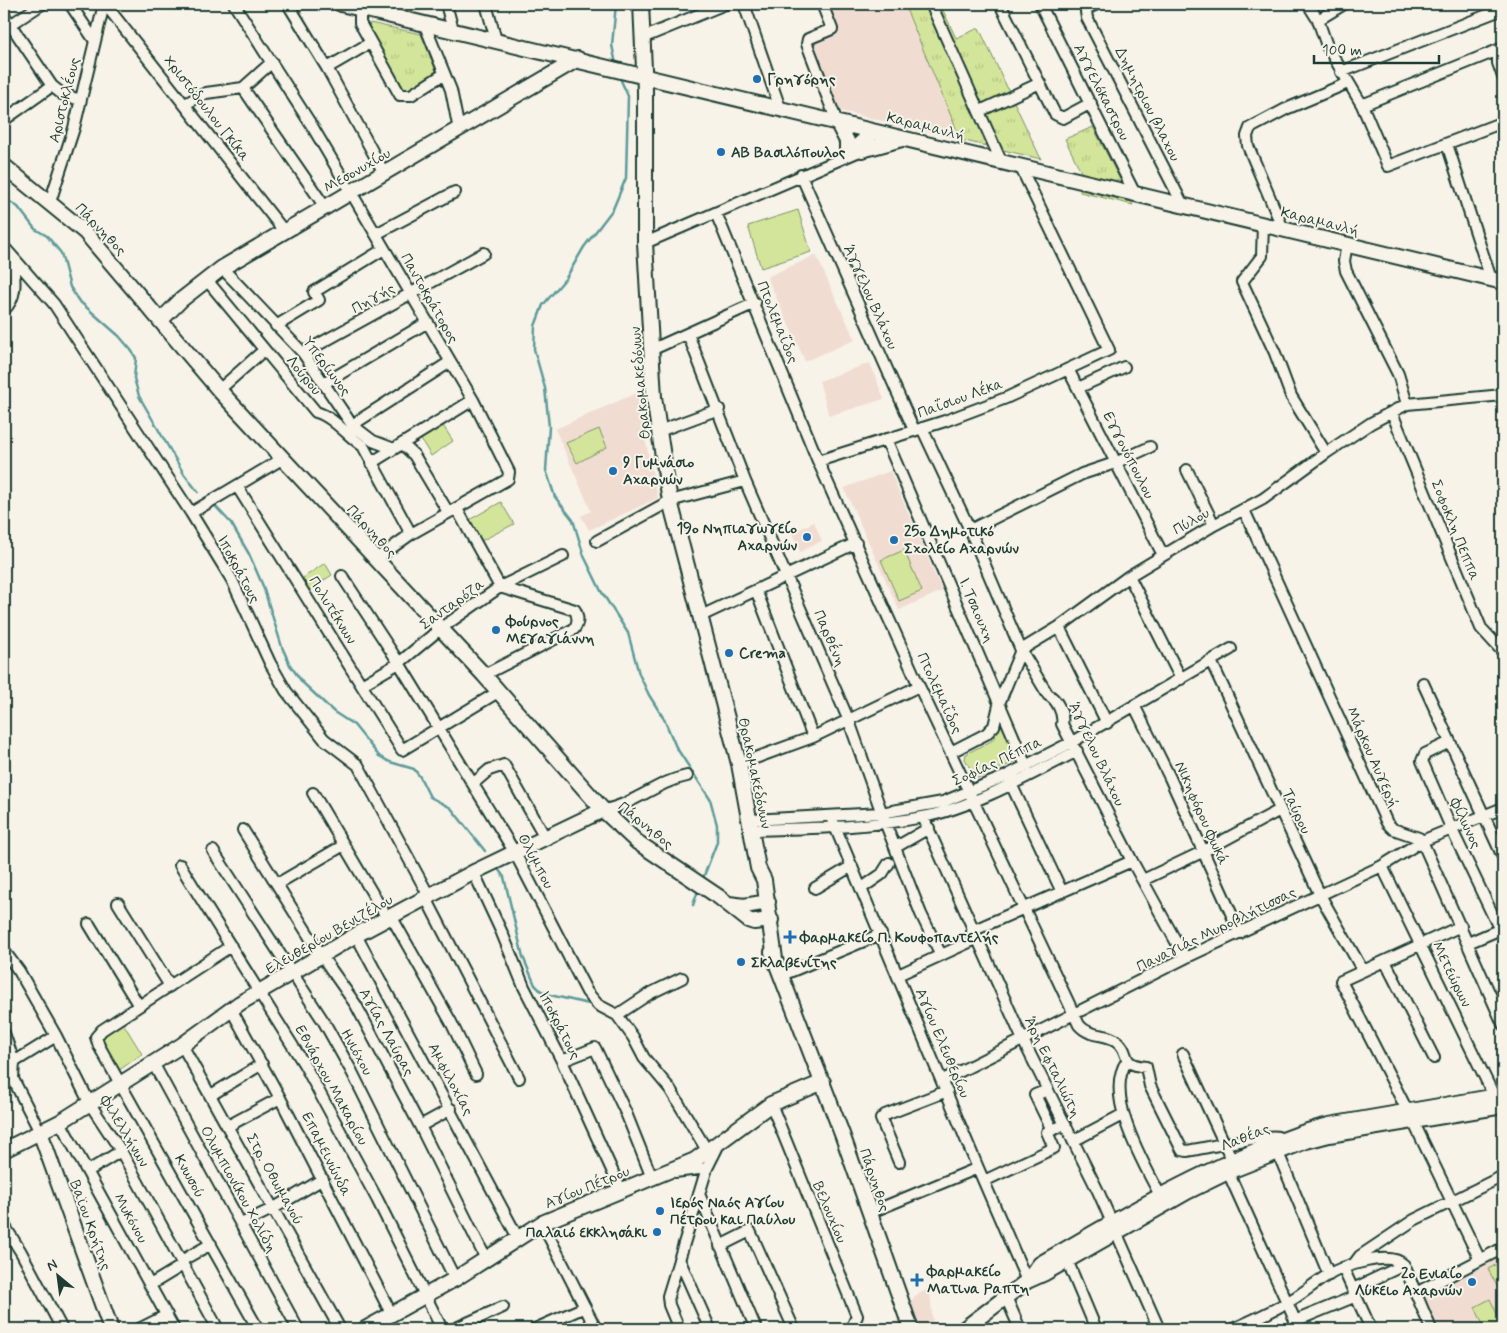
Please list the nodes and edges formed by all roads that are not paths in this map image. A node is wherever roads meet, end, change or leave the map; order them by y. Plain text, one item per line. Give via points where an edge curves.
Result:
1 (42, 4) edge
2 (70, 4) edge
3 (105, 4) edge
4 (234, 4) edge
5 (288, 4) edge
6 (341, 4) edge
7 (446, 4) edge
8 (486, 4) edge
9 (641, 4) edge
10 (725, 4) edge
11 (744, 4) edge
12 (822, 4) edge
13 (931, 4) edge
14 (1000, 4) edge
15 (1040, 4) edge
16 (1096, 4) edge
17 (1308, 4) edge
18 (1344, 4) edge
19 (360, 6) edge
20 (1503, 9) edge
21 (4, 15) edge
22 (1318, 20) junction
23 (424, 23) junction
24 (7, 27) edge
25 (453, 30) junction
26 (642, 38) junction
27 (496, 40) junction
28 (95, 41) junction
29 (370, 43) junction
30 (1501, 49) edge
31 (578, 59) junction
32 (272, 62) junction
33 (328, 68) junction
34 (1341, 72) junction
35 (444, 74) junction
36 (644, 75) junction
37 (1503, 77) edge
38 (1040, 83) junction
39 (1348, 83) junction
40 (52, 86) junction
41 (243, 88) junction
42 (80, 100) junction
43 (1090, 103) junction
44 (185, 104) junction
45 (1362, 105) junction
46 (780, 108) junction
47 (980, 111) junction
48 (5, 118) edge
49 (838, 122) junction
50 (1503, 122) edge
51 (459, 130) junction
52 (872, 130) junction
53 (906, 138) junction
54 (1448, 144) junction
55 (862, 150) junction
56 (845, 155) junction
57 (1001, 162) junction
58 (1020, 166) junction
59 (4, 167) edge
60 (384, 173) junction
61 (801, 175) junction
62 (455, 192) dead end
63 (351, 193) junction
64 (1136, 194) junction
65 (50, 202) junction
66 (1183, 205) junction
67 (325, 207) junction
68 (716, 212) junction
69 (1263, 224) junction
70 (1283, 229) junction
71 (284, 231) junction
72 (376, 234) junction
73 (646, 243) junction
74 (1347, 244) junction
75 (4, 247) edge
76 (384, 249) junction
77 (484, 253) dead end
78 (13, 258) junction
79 (222, 268) junction
80 (206, 279) junction
81 (1497, 281) edge
82 (411, 294) junction
83 (754, 303) junction
84 (4, 310) edge
85 (161, 320) junction
86 (428, 322) junction
87 (276, 326) junction
88 (688, 334) junction
89 (264, 350) junction
90 (651, 350) junction
91 (303, 354) junction
92 (450, 362) junction
93 (1124, 366) dead end
94 (1068, 369) junction
95 (324, 384) junction
96 (1078, 388) junction
97 (219, 390) junction
98 (1503, 395) edge
99 (473, 400) junction
100 (1407, 404) junction
101 (719, 409) junction
102 (1392, 413) junction
103 (352, 425) junction
104 (918, 429) junction
105 (659, 431) junction
106 (886, 439) junction
107 (398, 447) junction
108 (1150, 447) dead end
109 (1326, 453) junction
110 (282, 459) junction
111 (818, 461) junction
112 (371, 463) junction
113 (1116, 463) junction
114 (1187, 470) dead end
115 (745, 481) junction
116 (237, 486) junction
117 (670, 501) junction
118 (1244, 510) junction
119 (452, 511) junction
120 (191, 513) junction
121 (1214, 525) junction
122 (970, 530) junction
123 (410, 534) junction
124 (597, 541) dead end
125 (856, 543) junction
126 (1163, 555) junction
127 (563, 556) dead end
128 (376, 558) junction
129 (787, 575) junction
130 (342, 576) dead end
131 (1129, 576) junction
132 (500, 587) junction
133 (756, 590) junction
134 (701, 616) junction
135 (1059, 627) junction
136 (440, 629) junction
137 (1231, 649) dead end
138 (1021, 650) junction
139 (1503, 652) edge
140 (1211, 661) junction
141 (399, 663) junction
142 (484, 675) junction
143 (1181, 679) junction
144 (1423, 683) dead end
145 (363, 684) junction
146 (919, 686) junction
147 (498, 692) junction
148 (1000, 701) junction
149 (1135, 707) junction
150 (849, 721) junction
151 (1108, 723) junction
152 (439, 727) junction
153 (813, 737) junction
154 (1450, 742) junction
155 (1074, 747) junction
156 (951, 752) junction
157 (739, 764) junction
158 (1026, 766) junction
159 (687, 776) dead end
160 (474, 782) junction
161 (1011, 784) junction
162 (313, 793) dead end
163 (972, 796) junction
164 (1503, 808) edge
165 (603, 810) junction
166 (1280, 810) junction
167 (1484, 816) junction
168 (923, 817) junction
169 (883, 818) junction
170 (834, 822) junction
171 (751, 825) junction
172 (929, 828) junction
173 (243, 830) dead end
174 (1452, 830) junction
175 (545, 837) junction
176 (1422, 841) junction
177 (344, 845) junction
178 (896, 847) junction
179 (213, 851) dead end
180 (1202, 852) junction
181 (515, 853) junction
182 (1503, 858) edge
183 (1132, 861) junction
184 (889, 862) dead end
185 (180, 865) dead end
186 (852, 866) junction
187 (1382, 866) junction
188 (474, 873) junction
189 (1143, 880) junction
190 (276, 884) junction
191 (815, 888) dead end
192 (862, 888) junction
193 (1062, 892) junction
194 (1320, 895) junction
195 (428, 897) junction
196 (118, 903) dead end
197 (764, 903) junction
198 (729, 904) junction
199 (1022, 909) junction
200 (389, 917) junction
201 (767, 921) junction
202 (89, 924) dead end
203 (1461, 926) junction
204 (1502, 929) edge
205 (1240, 933) junction
206 (881, 934) junction
207 (356, 935) junction
208 (974, 935) junction
209 (1468, 943) junction
210 (1422, 944) junction
211 (231, 946) junction
212 (4, 951) edge
213 (321, 955) junction
214 (940, 955) junction
215 (1184, 958) junction
216 (1385, 961) junction
217 (1363, 971) junction
218 (290, 974) junction
219 (898, 975) junction
220 (780, 976) junction
221 (682, 978) dead end
222 (170, 986) junction
223 (261, 992) junction
224 (139, 1006) junction
225 (231, 1009) junction
226 (618, 1015) junction
227 (1076, 1015) junction
228 (1503, 1024) edge
229 (4, 1033) edge
230 (56, 1036) junction
231 (1023, 1040) junction
232 (182, 1045) junction
233 (1183, 1054) dead end
234 (1434, 1058) dead end
235 (562, 1061) junction
236 (1127, 1061) junction
237 (14, 1062) junction
238 (153, 1063) junction
239 (262, 1064) junction
240 (4, 1069) edge
241 (476, 1074) dead end
242 (520, 1078) dead end
243 (13, 1079) junction
244 (943, 1080) junction
245 (823, 1082) junction
246 (121, 1084) junction
247 (947, 1090) junction
248 (1048, 1090) junction
249 (211, 1095) junction
250 (280, 1098) junction
251 (90, 1104) junction
252 (771, 1104) junction
253 (1501, 1104) edge
254 (451, 1109) junction
255 (1122, 1115) junction
256 (1411, 1116) junction
257 (60, 1122) junction
258 (1064, 1125) junction
259 (228, 1126) junction
260 (420, 1126) junction
261 (1052, 1130) junction
262 (40, 1132) junction
263 (727, 1137) junction
264 (1073, 1141) junction
265 (1226, 1145) junction
266 (4, 1150) edge
267 (1281, 1150) junction
268 (121, 1151) junction
269 (708, 1152) junction
270 (899, 1162) dead end
271 (1230, 1166) junction
272 (707, 1168) junction
273 (978, 1168) junction
274 (88, 1171) junction
275 (1503, 1176) edge
276 (652, 1178) junction
277 (323, 1180) junction
278 (984, 1181) junction
279 (621, 1190) junction
280 (699, 1194) junction
281 (1162, 1199) junction
282 (1452, 1202) junction
283 (274, 1208) junction
284 (869, 1213) junction
285 (542, 1223) junction
286 (241, 1224) junction
287 (4, 1225) edge
288 (1114, 1228) junction
289 (518, 1238) junction
290 (1388, 1238) junction
291 (211, 1244) junction
292 (720, 1246) junction
293 (1503, 1248) edge
294 (1387, 1258) junction
295 (486, 1259) junction
296 (679, 1259) junction
297 (1067, 1260) junction
298 (1480, 1260) junction
299 (182, 1263) junction
300 (1354, 1264) junction
301 (1404, 1265) junction
302 (1343, 1268) junction
303 (1329, 1274) junction
304 (455, 1278) junction
305 (1028, 1281) junction
306 (150, 1285) junction
307 (1354, 1292) junction
308 (1416, 1293) junction
309 (426, 1296) junction
310 (1006, 1297) junction
311 (1287, 1303) junction
312 (503, 1307) dead end
313 (585, 1307) junction
314 (167, 1315) junction
315 (392, 1315) junction
316 (1297, 1325) edge
317 (62, 1329) edge
318 (111, 1329) edge
319 (139, 1329) edge
320 (174, 1329) edge
321 (218, 1329) edge
322 (258, 1329) edge
323 (298, 1329) edge
324 (340, 1329) edge
325 (365, 1329) edge
326 (442, 1329) edge
327 (454, 1329) edge
328 (535, 1329) edge
329 (596, 1329) edge
330 (679, 1329) edge
331 (710, 1329) edge
332 (756, 1329) edge
333 (794, 1329) edge
334 (850, 1329) edge
335 (911, 1329) edge
336 (964, 1329) edge
337 (1020, 1329) edge
338 (1096, 1329) edge
339 (1159, 1329) edge
340 (1234, 1329) edge
341 (1371, 1329) edge
342 (1431, 1329) edge

1 - 24 street
2 - 28 street
3 - 28 street, Αριστοκλέους
3 - 44 street, Χριστόδουλου Γκίκα
4 - 32 street, Παντοκράτορος
5 - 33 street
6 - 19 main road, Καραμανλή
7 - 25 street
8 - 27 street
9 - 26 main road, Θρακομακεδόνων
10 - 26 street
11 - 46 street
12 - 49 street via 832,29 808,38 807,44
13 - 47 street
14 - 38 street
15 - 43 street, Αγγελόκαστρου
16 - 66 street, Δημητριου βλαχου via 1088,8 1087,18
17 - 22 street
18 - 22 street
19 - 23 main road, Καραμανλή
19 - 29 street via 360,23
20 - 34 street
21 - 24 street
22 - 34 street
23 - 25 main road, Καραμανλή
23 - 35 street
24 - 40 street
25 - 27 main road, Καραμανλή
26 - 36 main road, Θρακομακεδόνων
27 - 31 main road, Καραμανλή
28 - 42 street, Αριστοκλέους
29 - 33 street
29 - 35 street via 400,95 411,95
30 - 37 street via 1498,63
30 - 45 street
31 - 36 main road, Καραμανλή
31 - 51 main road, Μεσονυχίου
32 - 41 street
32 - 63 street, Παντοκράτορος
33 - 60 street
34 - 39 street
35 - 51 street via 454,100
36 - 46 main road, Καραμανλή
36 - 73 main road, Θρακομακεδόνων
38 - 43 street via 1059,117 1063,118
38 - 47 street
39 - 45 street
39 - 70 street via 1250,128 1248,146
40 - 42 street via 62,94
40 - 48 street
41 - 44 street via 206,93
41 - 67 street
42 - 65 street, Αριστοκλέους
43 - 64 street, Αγγελόκαστρου
44 - 71 street, Χριστόδουλου Γκίκα
45 - 54 street via 1389,166
46 - 49 main road, Καραμανλή
47 - 57 street
49 - 52 main road, Καραμανλή
49 - 56 main road via 847,140
50 - 54 street
51 - 60 main road, Μεσονυχίου
52 - 53 main road, Καραμανλή
52 - 55 street
52 - 56 street
53 - 55 main road
53 - 57 main road, Καραμανλή
54 - 81 street
55 - 56 street
56 - 61 street
57 - 58 main road, Καραμανλή
58 - 64 main road, Καραμανλή
58 - 94 street, Παΐσιου Λέκα via 1109,350
59 - 65 main road, Πάρνηθος
60 - 63 main road, Μεσονυχίου
61 - 68 street
61 - 104 street, Άγγελου Βλάχου
62 - 72 street
63 - 67 main road, Μεσονυχίου
63 - 72 street, Παντοκράτορος
64 - 66 main road, Καραμανλή
65 - 85 main road, Πάρνηθος via 85,232
66 - 69 main road, Καραμανλή
67 - 71 main road, Μεσονυχίου
68 - 73 street
68 - 83 street, Πτολεμαΐδος
69 - 70 main road, Καραμανλή
69 - 109 street via 1262,256 1242,282 1276,353 1291,396
70 - 74 main road, Καραμανλή
71 - 79 main road, Μεσονυχίου
72 - 76 street, Παντοκράτορος
73 - 90 main road, Θρακομακεδόνων
74 - 81 main road, Καραμανλή
74 - 100 street via 1346,270 1398,374
75 - 78 street, Ιποκράτους
76 - 82 street, Παντοκράτορος
76 - 87 street via 314,292 319,300
77 - 82 street, Πηγής
78 - 84 street via 14,292 12,301
78 - 120 street, Ιποκράτους via 54,304
79 - 80 main road, Μεσονυχίου
79 - 87 street, Υπερίωνος
80 - 85 main road, Μεσονυχίου
80 - 89 street, Λούρου
82 - 86 street, Παντοκράτορος
82 - 91 street, Πηγής
83 - 88 street
83 - 111 street, Πτολεμαΐδος
85 - 97 main road, Πάρνηθος
86 - 92 street, Παντοκράτορος
86 - 95 street
87 - 91 street, Υπερίωνος
88 - 90 street
88 - 101 street, Παρθένη
89 - 97 street
89 - 112 street, Λούρου via 316,412 326,415 363,446
90 - 105 main road, Θρακομακεδόνων
91 - 95 street, Υπερίωνος
92 - 99 street, Παντοκράτορος
92 - 103 street
93 - 96 street
94 - 96 street, Εγγονόπουλου
94 - 104 street, Παΐσιου Λέκα via 1006,398
95 - 103 street, Υπερίωνος
96 - 113 street, Εγγονόπουλου
97 - 110 main road, Πάρνηθος
98 - 100 street, Πύλου
99 - 107 street
99 - 119 street, Παντοκράτορος via 509,472 508,478
100 - 102 street, Πύλου
101 - 105 street
101 - 115 street, Παρθένη
102 - 109 street, Πύλου
102 - 139 street, Σοφοκλη Πεππα via 1481,628
103 - 107 street, Υπερίωνος via 373,441
104 - 106 street, Παΐσιου Λέκα
104 - 122 street, Άγγελου Βλάχου
105 - 117 main road, Θρακομακεδόνων
106 - 111 street, Παΐσιου Λέκα
106 - 148 street, Ι. Τσαουχη
107 - 112 street
107 - 119 street via 414,455
108 - 113 street
109 - 118 street, Πύλου via 1289,482
110 - 116 street
110 - 128 main road, Πάρνηθος
111 - 125 street, Πτολεμαΐδος
112 - 123 street, Λούρου
113 - 122 street via 1082,474
113 - 126 street, Εγγονόπουλου
114 - 121 street
115 - 117 street
115 - 129 street, Παρθένη
116 - 120 street
116 - 145 street, Πολυτέκνων
117 - 124 street
117 - 134 main road, Θρακομακεδόνων
118 - 121 street, Πύλου
118 - 176 street, Μάρκου Αυγερή via 1387,823 1393,830
119 - 123 street, Παντοκράτορος
119 - 132 street
120 - 195 street, Ιποκράτους via 232,580 286,691 324,739 358,765
121 - 126 street, Πύλου
122 - 138 street, Άγγελου Βλάχου
123 - 128 street, Παντοκράτορος
125 - 129 street
125 - 146 street, Πτολεμαΐδος
126 - 131 street, Πύλου
127 - 132 street, Σανταρόζα
128 - 136 main road, Πάρνηθος
129 - 133 street
129 - 150 street, Παρθένη
130 - 141 street, Ολύμπου
131 - 135 street, Πύλου
131 - 143 street
132 - 136 street, Σανταρόζα
132 - 142 street via 575,610 577,625
133 - 134 street
133 - 153 street
134 - 157 main road, Θρακομακεδόνων
135 - 138 street, Πύλου
135 - 151 street
136 - 141 street, Σανταρόζα
136 - 142 main road, Πάρνηθος
137 - 140 street, Σοφίας Πέππα
138 - 148 street
138 - 155 street, Άγγελου Βλάχου via 1048,695 1054,699
140 - 143 street, Σοφίας Πέππα
140 - 166 street, Ταύρου
141 - 145 street, Σανταρόζα
141 - 152 street, Ολύμπου
142 - 147 main road, Πάρνηθος
143 - 149 street, Σοφίας Πέππα
144 - 154 street
145 - 152 street, Πολυτέκνων via 402,750
146 - 150 street
146 - 156 street, Πτολεμαΐδος
147 - 152 street
147 - 165 main road, Πάρνηθος
148 - 156 street via 994,726
148 - 158 street, Ι. Τσαουχη
149 - 151 street, Σοφίας Πέππα
149 - 180 street, Νικηφόρου Φωκά
150 - 153 street
150 - 169 street, Παρθένη
151 - 155 street, Σοφίας Πέππα
152 - 160 street, Ολύμπου
153 - 157 street
154 - 167 street
154 - 174 street, Φίλωνος via 1425,754 1422,761
155 - 158 street, Σοφίας Πέππα
155 - 161 street, Σοφίας Πέππα
155 - 183 street, Άγγελου Βλάχου
156 - 163 street, Πτολεμαΐδος
157 - 171 main road, Θρακομακεδόνων
158 - 163 street, Σοφίας Πέππα
159 - 165 street, Ελευθερίου Βενιζέλου via 669,781 624,805
160 - 175 street via 489,770 504,765
160 - 181 street, Ολύμπου
161 - 163 street, Σοφίας Πέππα
161 - 193 street
162 - 177 street
163 - 168 street, Σοφίας Πέππα
163 - 169 street, Σοφίας Πέππα
163 - 199 street, Πτολεμαΐδος
164 - 167 street, Παναγιάς Μυροβλήτισσας
165 - 175 main road, Ελευθερίου Βενιζέλου
165 - 198 main road, Πάρνηθος via 637,842
166 - 180 street
166 - 194 street, Ταύρου
167 - 174 street, Παναγιάς Μυροβλήτισσας
167 - 182 street
168 - 169 street, Σοφίας Πέππα
168 - 172 street, Άρη Εφταλιώτη
169 - 170 street, Σοφίας Πέππα
169 - 178 street, Παρθένη
170 - 171 street, Σοφίας Πέππα
170 - 186 street, Αγίου Ελευθερίου
171 - 197 main road, Θρακομακεδόνων via 758,868 756,881
172 - 178 street
172 - 208 street, Άρη Εφταλιώτη
173 - 190 street, Αγίας Λαύρας
174 - 176 street, Παναγιάς Μυροβλήτισσας
174 - 204 street, Φίλωνος
175 - 181 main road, Ελευθερίου Βενιζέλου
176 - 187 street, Παναγιάς Μυροβλήτισσας
176 - 203 street
177 - 190 street
177 - 200 street
178 - 214 street, Παρθένη
179 - 218 street, Ηνιόχου
180 - 189 street
180 - 205 street, Νικηφόρου Φωκά
181 - 188 main road, Ελευθερίου Βενιζέλου
181 - 226 street, Ολύμπου via 587,992 598,1005
183 - 189 street, Άγγελου Βλάχου
183 - 193 street
184 - 192 street via 882,874
185 - 211 street, Εθνάρχου Μακαρίου
186 - 191 street
186 - 192 street, Αγίου Ελευθερίου
187 - 194 street, Παναγιάς Μυροβλήτισσας
187 - 210 street, Μετεώρων
188 - 195 main road, Ελευθερίου Βενιζέλου
188 - 235 street, Ιποκράτους via 524,987
189 - 215 street, Άγγελου Βλάχου
190 - 213 street, Αγίας Λαύρας
192 - 206 street, Αγίου Ελευθερίου
193 - 199 street
194 - 205 street, Παναγιάς Μυροβλήτισσας
194 - 217 street, Ταύρου
195 - 200 main road, Ελευθερίου Βενιζέλου
195 - 242 street, Ιποκράτους
196 - 222 street
197 - 198 main road
197 - 201 main road, Πάρνηθος
198 - 201 main road, Πάρνηθος via 748,920
199 - 208 street
199 - 227 street, Πτολεμαΐδος
200 - 207 main road, Ελευθερίου Βενιζέλου
200 - 241 street via 451,1022
201 - 220 main road, Πάρνηθος
202 - 224 street
203 - 209 street
203 - 210 street
204 - 209 street
205 - 215 street, Παναγιάς Μυροβλήτισσας
206 - 219 street, Αγίου Ελευθερίου
206 - 220 street
207 - 213 main road, Ελευθερίου Βενιζέλου
207 - 254 street, Αμφιλοχίας
208 - 214 street
208 - 231 street, Άρη Εφταλιώτη
209 - 228 street
210 - 216 street
210 - 253 street, Μετεώρων
211 - 222 street
211 - 223 street, Εθνάρχου Μακαρίου
212 - 230 street, Φιλελλήνων
213 - 218 main road, Ελευθερίου Βενιζέλου
213 - 260 street, Αγίας Λαύρας via 356,1005
214 - 219 street
215 - 227 street, Παναγιάς Μυροβλήτισσας
216 - 217 street
216 - 234 street
217 - 256 street via 1341,980
218 - 223 main road, Ελευθερίου Βενιζέλου
218 - 304 street, Ηνιόχου via 324,1022 352,1072
219 - 244 street, Αγίου Ελευθερίου
220 - 245 main road, Πάρνηθος
221 - 226 street via 649,994
222 - 224 street
223 - 225 main road, Ελευθερίου Βενιζέλου
223 - 309 street, Εθνάρχου Μακαρίου via 334,1117
224 - 246 street, Κνωσού via 96,1037
225 - 232 main road, Ελευθερίου Βενιζέλου
225 - 239 street, Επαμεινώνδα
226 - 269 street, Ολύμπου via 644,1058 670,1089
227 - 231 street, Παναγιάς Μυροβλήτισσας
227 - 236 street, Πτολεμαΐδος via 1084,1031 1120,1044
229 - 237 street
230 - 237 street
230 - 251 street, Φιλελλήνων
231 - 244 street, Παναγιάς Μυροβλήτισσας
231 - 248 street, Άρη Εφταλιώτη
232 - 238 main road, Ελευθερίου Βενιζέλου
232 - 249 street, Στρ. Οθωμανού
233 - 265 street
235 - 276 street via 595,1048
235 - 279 street, Ιποκράτους
236 - 255 street via 1120,1079
236 - 265 street, Πτολεμαΐδος via 1146,1068 1150,1086 1182,1150
237 - 243 street
238 - 246 main road, Ελευθερίου Βενιζέλου
238 - 286 street, Ολυμπιονίκου Χολίδη
239 - 249 street
239 - 250 street, Επαμεινώνδα
240 - 243 street
243 - 262 street
244 - 247 street, Αγίου Ελευθερίου
245 - 252 main road, Αγίου Πέτρου
245 - 284 main road, Πάρνηθος
246 - 251 main road, Ελευθερίου Βενιζέλου
246 - 291 street, Κνωσού
247 - 270 street via 881,1119
247 - 273 street, Αγίου Ελευθερίου
248 - 258 street, Άρη Εφταλιώτη
248 - 261 street via 1035,1095
249 - 259 street, Στρ. Οθωμανού
250 - 259 street
250 - 277 street, Επαμεινώνδα
251 - 257 main road, Ελευθερίου Βενιζέλου
251 - 268 street, Φιλελλήνων
252 - 263 main road, Αγίου Πέτρου
252 - 334 street, Βελουχίου via 857,1316
253 - 256 main road, Λαθέας
254 - 260 street
254 - 289 street, Αμφιλοχίας
255 - 264 street
255 - 281 street
256 - 267 main road, Λαθέας
256 - 282 street
257 - 262 main road, Ελευθερίου Βενιζέλου
257 - 274 street, Μυκόνου
258 - 261 street
258 - 264 street, Άρη Εφταλιώτη
259 - 283 street, Στρ. Οθωμανού
260 - 295 street, Αγίας Λαύρας
261 - 278 street via 1047,1132 1054,1148
262 - 266 main road, Ελευθερίου Βενιζέλου
262 - 318 main road, Βαϊου Κρήτης
263 - 269 main road, Αγίου Πέτρου
263 - 272 street via 718,1144
264 - 288 street, Άρη Εφταλιώτη
265 - 267 street via 1270,1136 1278,1137
265 - 271 street
267 - 271 main road, Λαθέας
267 - 303 street
268 - 274 street
268 - 299 street, Φιλελλήνων
269 - 276 main road, Αγίου Πέτρου
271 - 281 main road, Λαθέας
271 - 311 street
272 - 276 street via 670,1172
272 - 280 street
273 - 278 street, Αγίου Ελευθερίου
273 - 284 street
274 - 306 street, Μυκόνου
275 - 282 street
276 - 279 main road, Αγίου Πέτρου
277 - 283 street
277 - 315 street, Επαμεινώνδα
278 - 305 street, Αγίου Ελευθερίου
279 - 285 main road, Αγίου Πέτρου
280 - 292 street
280 - 296 street
281 - 288 main road, Λαθέας
282 - 290 street via 1414,1220
282 - 298 street
283 - 286 street
283 - 324 street, Στρ. Οθωμανού
284 - 335 main road, Πάρνηθος
285 - 289 main road, Αγίου Πέτρου
285 - 313 street
286 - 323 street, Ολυμπιονίκου Χολίδη
287 - 317 street
288 - 297 main road, Λαθέας
288 - 305 main road, Λαθέας via 1040,1264
288 - 339 street, Άρη Εφταλιώτη
289 - 295 main road, Αγίου Πέτρου
290 - 294 street
290 - 300 street via 1360,1256
291 - 299 street
291 - 322 street, Κνωσού
292 - 332 street
292 - 333 street via 750,1231
293 - 298 street
294 - 300 street
294 - 301 street via 1397,1259
295 - 304 main road, Αγίου Πέτρου
296 - 330 street via 668,1296
296 - 331 street
297 - 305 main road, Λαθέας
297 - 338 street
298 - 308 street
299 - 306 street
299 - 321 street, Φιλελλήνων
300 - 302 street
301 - 307 street
301 - 308 street
302 - 303 street
302 - 307 street
303 - 311 street
304 - 309 main road, Αγίου Πέτρου
305 - 310 main road, Λαθέας
306 - 314 street, Μυκόνου
307 - 316 street
307 - 341 street
308 - 342 street
309 - 315 main road, Αγίου Πέτρου
309 - 326 street, Εθνάρχου Μακαρίου
310 - 336 main road, Λαθέας
310 - 337 street
311 - 316 street
311 - 340 street
312 - 327 street
313 - 328 street
313 - 329 street
314 - 319 street
314 - 320 street, Μυκόνου
315 - 325 main road, Αγίου Πέτρου

